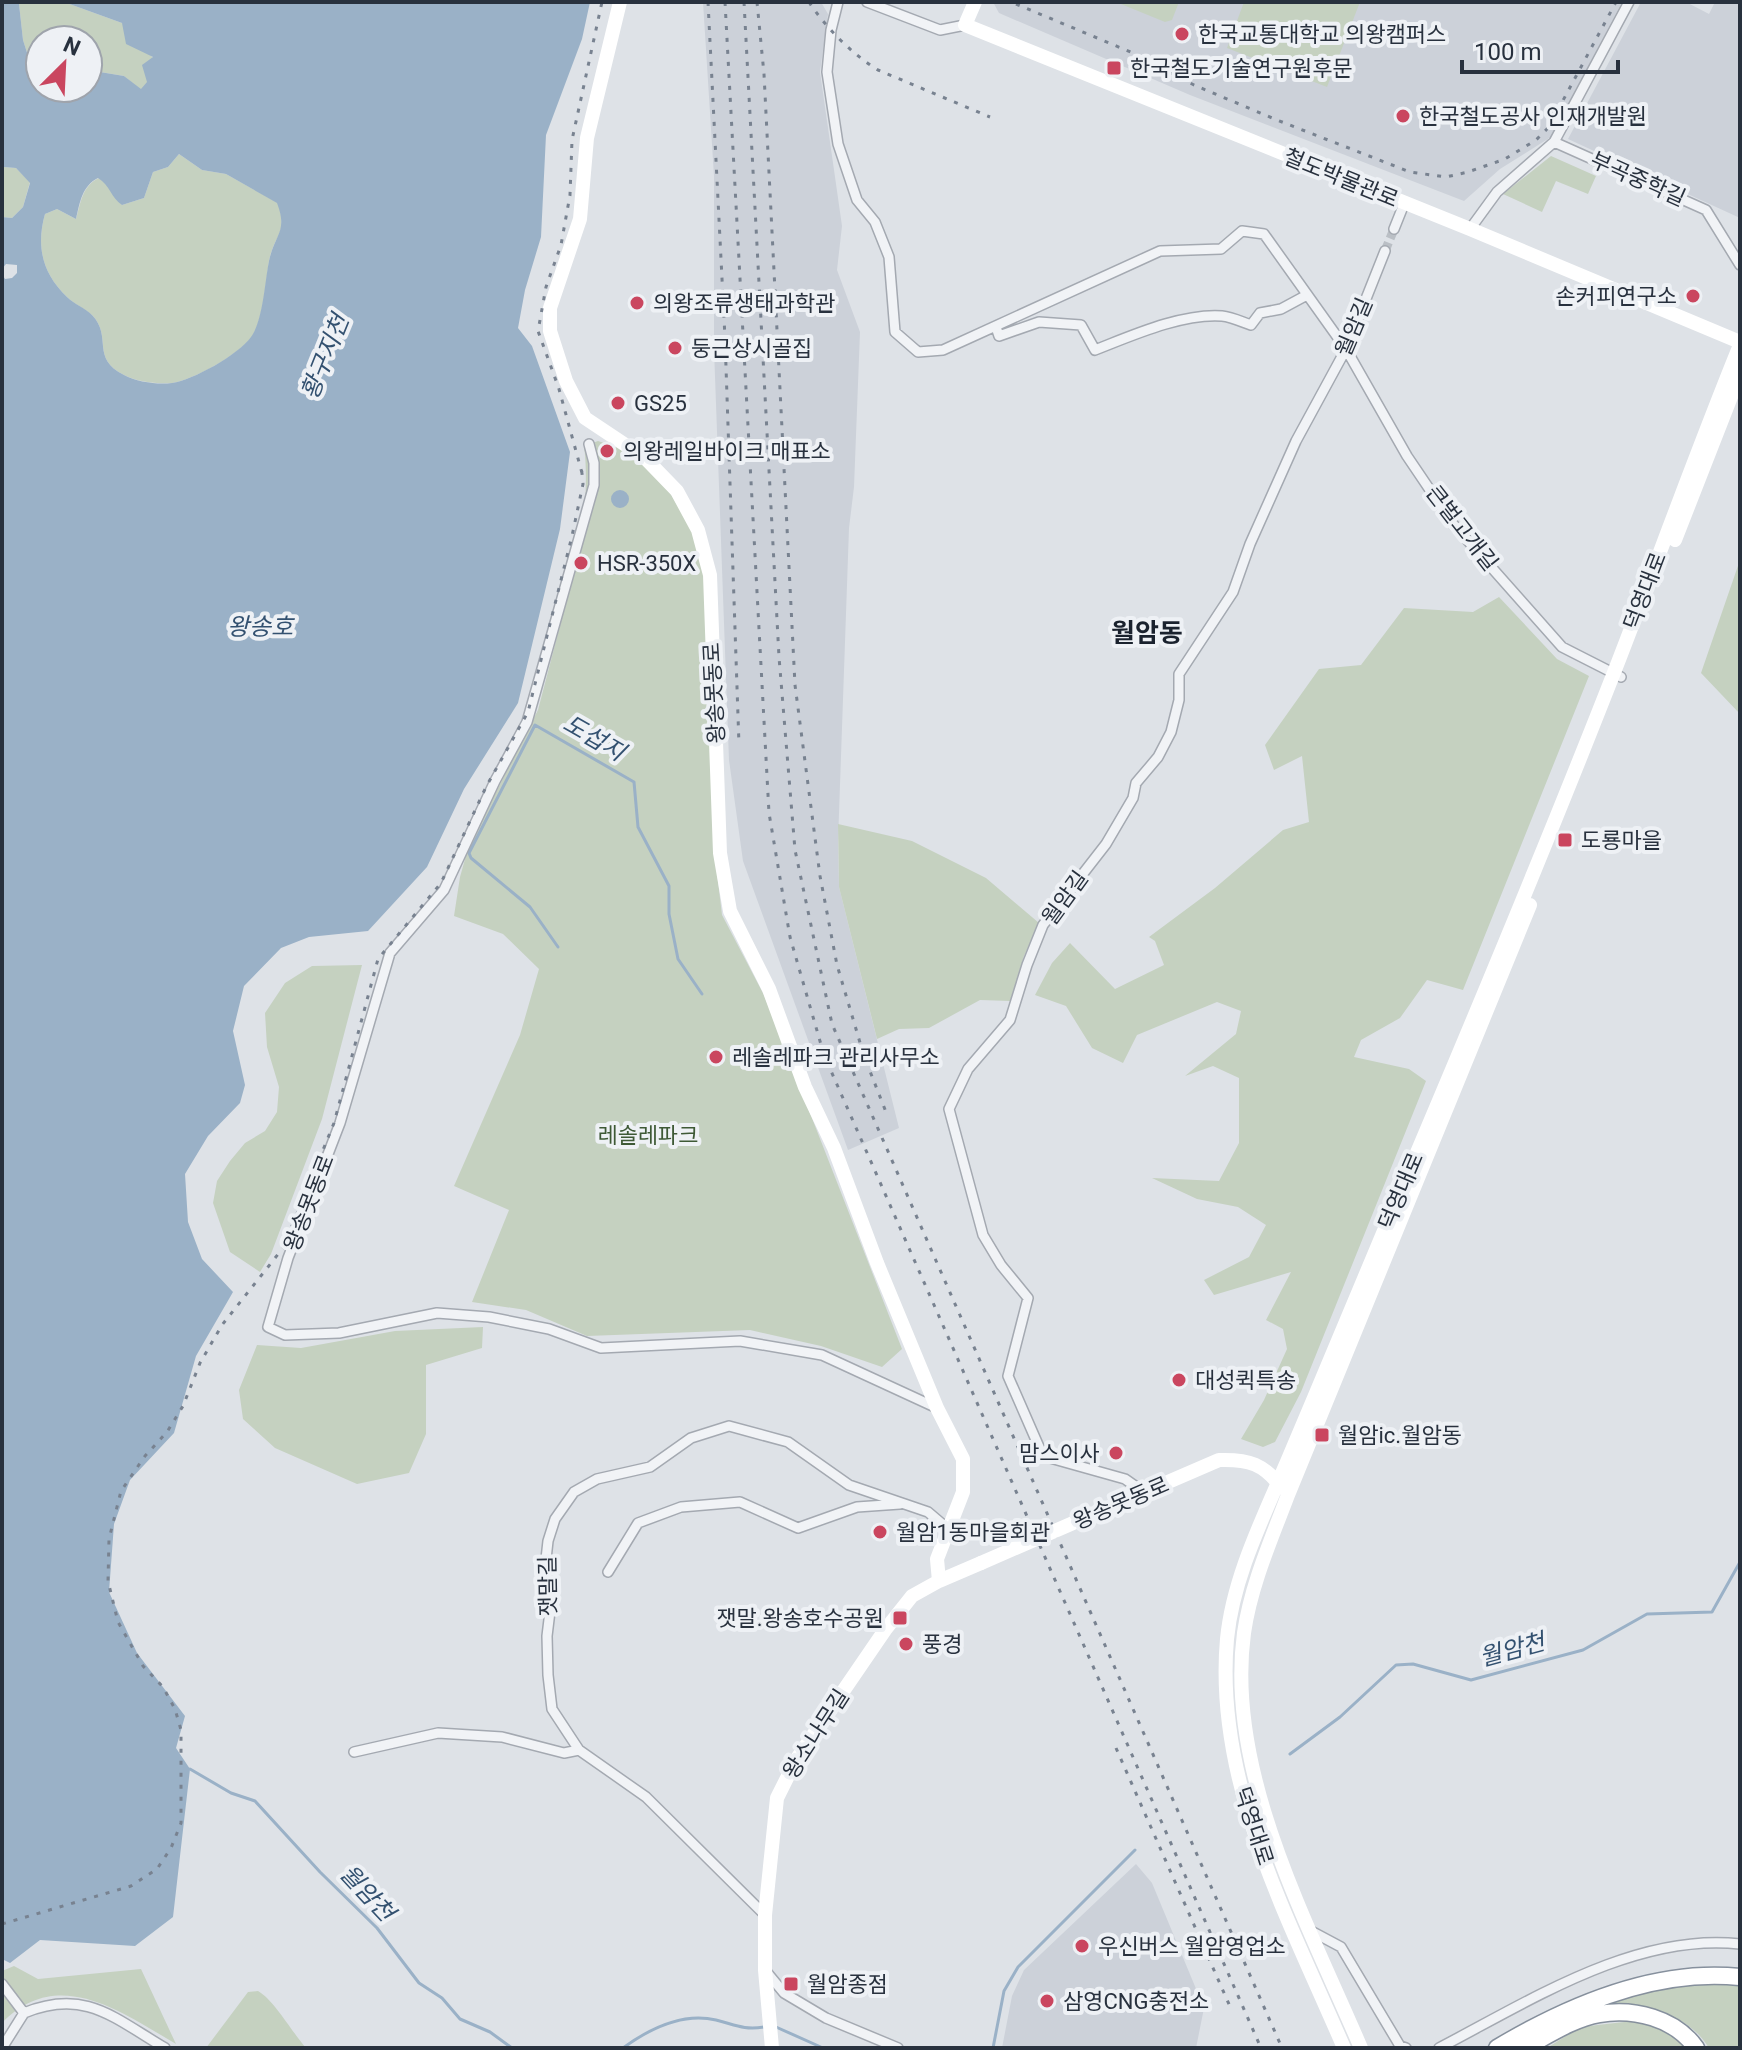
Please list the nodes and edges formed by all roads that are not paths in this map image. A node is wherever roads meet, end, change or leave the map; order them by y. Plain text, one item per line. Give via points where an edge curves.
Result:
1 (620, 2) edge
2 (838, 2) edge
3 (867, 2) edge
4 (975, 2) edge
5 (1629, 2) edge
6 (965, 25) junction
7 (1554, 142) junction
8 (1404, 204) junction
9 (1394, 229) tunnel mouth
10 (1470, 229) junction
11 (1385, 251) tunnel mouth
12 (1740, 265) edge
13 (1307, 295) junction
14 (997, 331) junction
15 (1740, 343) edge
16 (1346, 349) junction
17 (1740, 374) edge
18 (589, 444) dead end
19 (1617, 675) junction
20 (937, 1408) junction
21 (1283, 1488) junction
22 (1145, 1493) junction
23 (903, 1504) junction
24 (948, 1529) junction
25 (608, 1572) dead end
26 (939, 1581) junction
27 (579, 1750) junction
28 (354, 1752) dead end
29 (765, 1915) junction
30 (1311, 1931) junction
31 (1740, 1944) edge
32 (765, 1970) junction
33 (1740, 1977) edge
34 (2, 1984) edge
35 (24, 2013) junction
36 (772, 2046) edge
37 (2, 2048) edge
38 (165, 2048) edge
39 (898, 2048) edge
40 (1344, 2048) edge
41 (1361, 2048) edge
42 (1406, 2048) edge
43 (1439, 2048) edge
44 (1497, 2048) edge
45 (1524, 2048) edge
46 (1696, 2048) edge

1 - 20 street, 왕송못동로 via 587,138 580,219 550,308 550,331 585,418 645,458 677,491 698,530 710,575 720,853 730,911 769,989
2 - 14 street via 827,72 838,144 857,200 875,222 889,257 895,332 918,352 943,350
3 - 6 street via 940,30
4 - 6 street
5 - 7 street
6 - 8 street, 철도박물관로
7 - 10 street via 1497,192
7 - 12 street, 부곡중학길 via 1706,210
8 - 9 street
8 - 10 street, 철도박물관로
10 - 15 street, 철도박물관로
11 - 16 street, 월암길
13 - 14 street via 1260,313 1251,325 1206,316 1095,350 1081,325 1039,322
13 - 14 street, 큰벌고개길 via 1264,234 1242,231 1221,249 1160,251
13 - 16 street, 큰벌고개길
15 - 19 street, 덕영대로
16 - 19 street, 큰벌고개길 via 1453,524 1562,647
16 - 22 street, 월암길 via 1296,441 1233,592 1179,674 1171,732 1158,757 1136,783 1106,844 1043,925 1010,1020 968,1069 949,1109 983,1235 1028,1298 1008,1376 1043,1456 1125,1479
17 - 19 street, 덕영대로
18 - 20 street, 왕송못동로 via 594,485 535,703 444,890 390,953 340,1123 288,1258 268,1327 285,1335 339,1333 437,1313 549,1329 601,1348 740,1341 822,1355
19 - 21 street, 덕영대로
20 - 24 street, 왕송못동로 via 963,1459 963,1492
21 - 22 street, 왕송못동로 via 1264,1468 1240,1459 1219,1460
21 - 30 street, 덕영대로 via 1244,1634 1242,1687 1256,1784
21 - 40 street, 덕영대로 via 1239,1581 1227,1637 1231,1741 1269,1872
22 - 26 street, 왕송못동로, bridge
23 - 24 street, 잿말길 via 928,1512
23 - 25 street via 857,1507 798,1528 740,1502 681,1507 638,1523
23 - 27 street, 잿말길 via 849,1485 788,1442 729,1426 691,1438 650,1467 597,1479 574,1492 555,1519 544,1577 551,1603 547,1636 552,1709
24 - 26 street, 왕송못동로 via 937,1559
26 - 29 street, 왕소나무길 via 912,1596 893,1619 796,1760 777,1798
27 - 28 street via 564,1753 502,1737 438,1733
27 - 29 street, 잿말길 via 646,1797
29 - 32 street, 왕소나무길
30 - 41 street, 덕영대로
30 - 42 street via 1341,1947
31 - 43 street via 1678,1945 1619,1961 1542,1993
32 - 36 street, 왕소나무길
32 - 39 street via 784,1993 805,2006
33 - 44 highway via 1700,1975 1625,1990
34 - 35 street
35 - 37 street
35 - 38 street via 71,2002 97,2008
45 - 46 highway via 1598,2014 1623,2013 1649,2015 1670,2025

